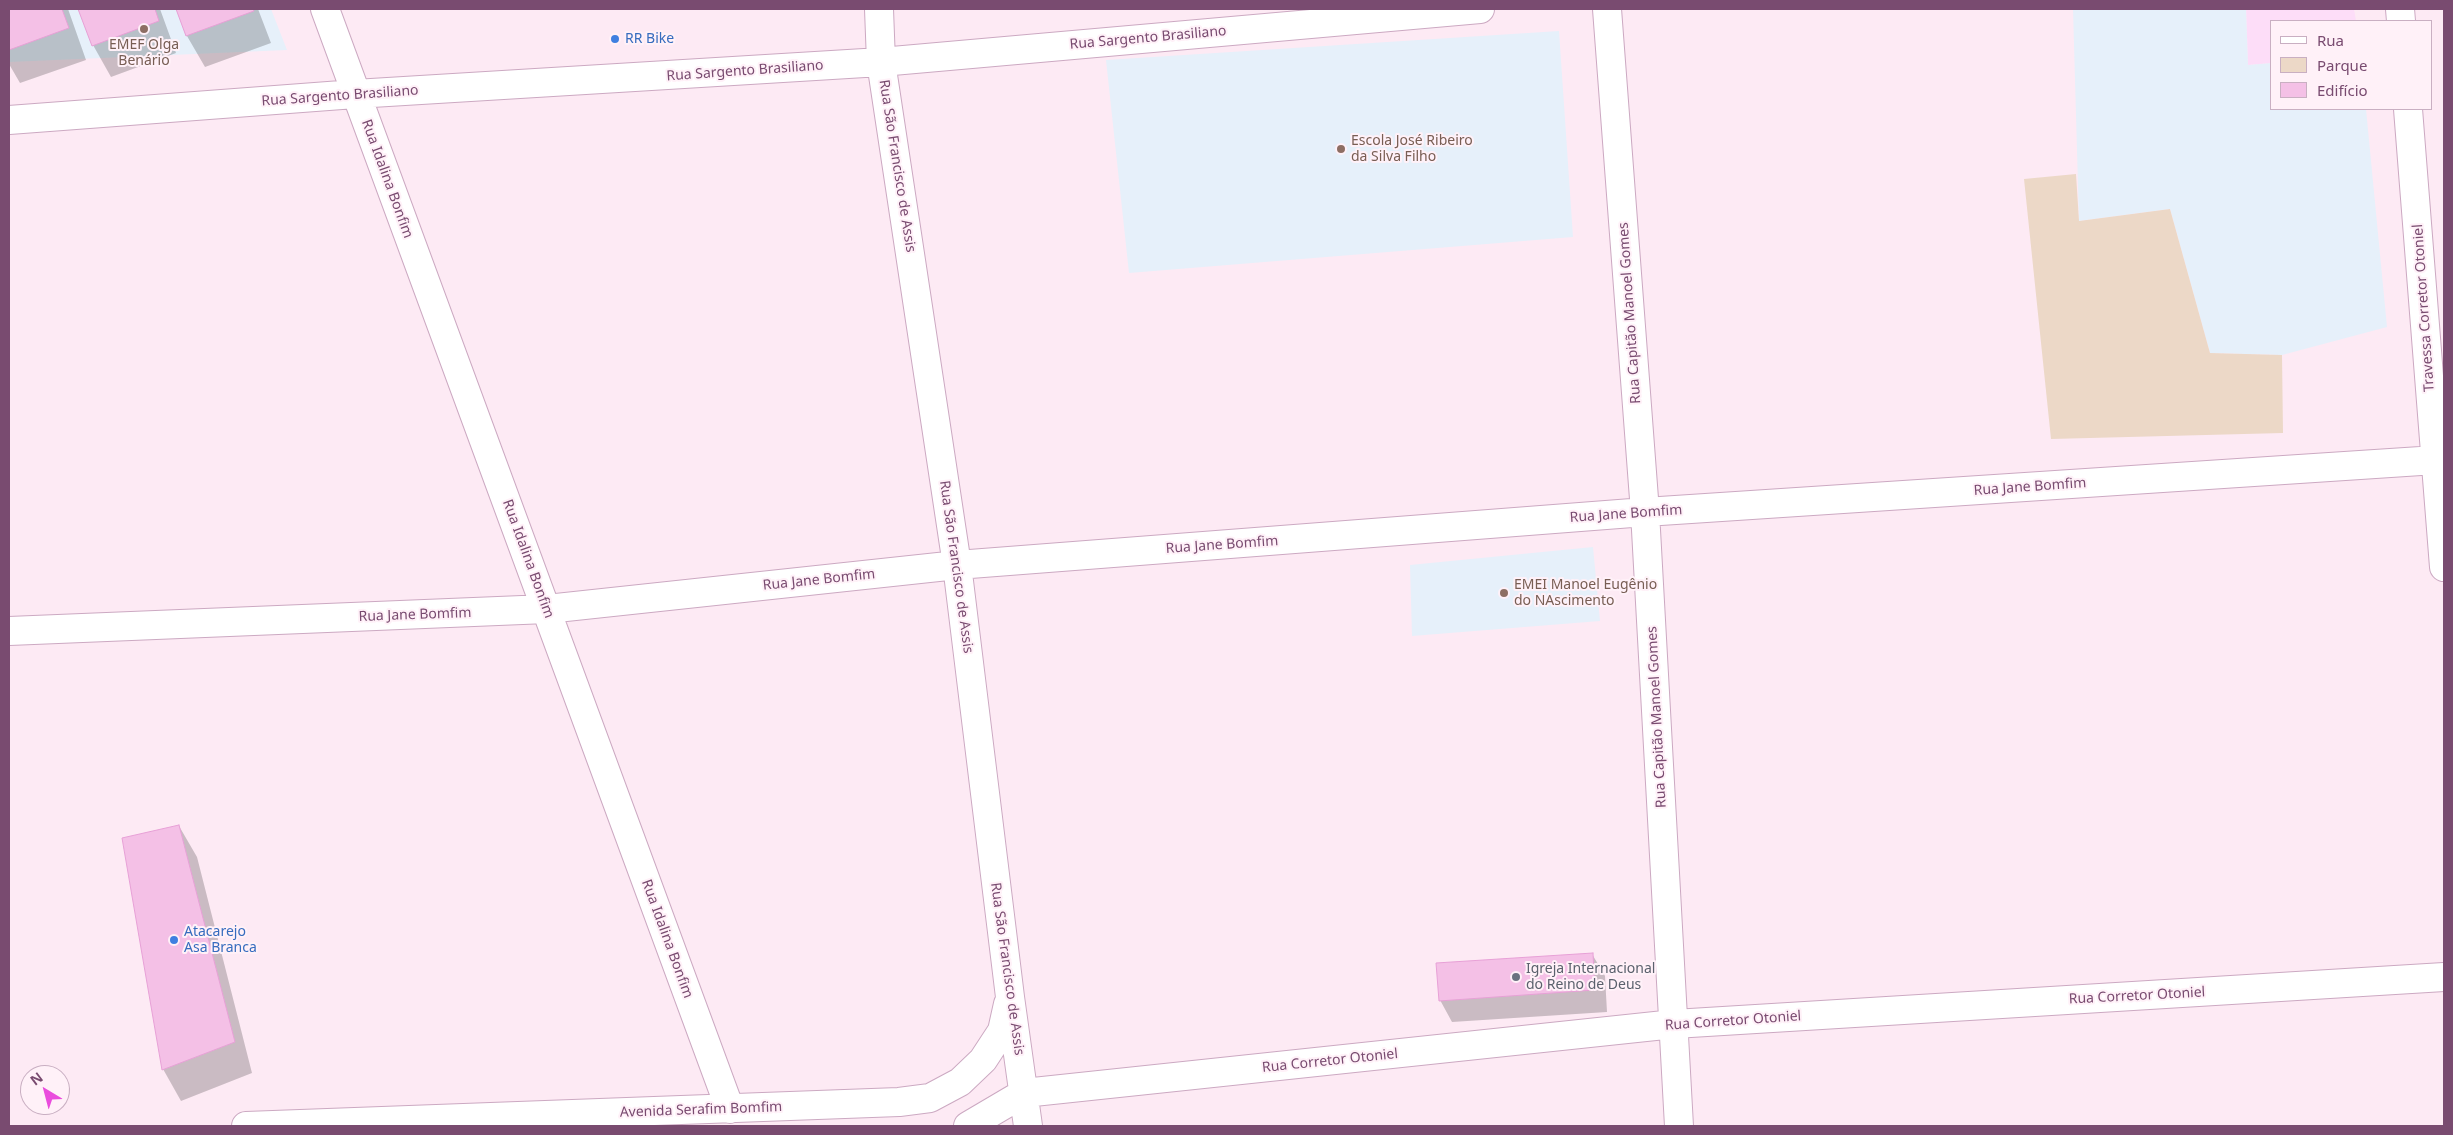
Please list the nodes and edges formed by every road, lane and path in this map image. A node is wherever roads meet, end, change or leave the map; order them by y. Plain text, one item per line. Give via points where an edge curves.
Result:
1 (325, 9) edge
2 (879, 9) edge
3 (1480, 9) edge
4 (1607, 9) edge
5 (881, 62) junction
6 (355, 94) junction
7 (2408, 110) edge
8 (9, 120) edge
9 (2436, 460) junction
10 (1645, 512) junction
11 (957, 566) junction
12 (2444, 567) edge
13 (547, 609) junction
14 (9, 631) edge
15 (2444, 978) edge
16 (1010, 997) junction
17 (1674, 1024) junction
18 (1024, 1093) junction
19 (730, 1109) junction
20 (246, 1126) edge
21 (968, 1126) edge
22 (1028, 1126) edge
23 (1679, 1126) edge

1 - 6 street, Rua Idalina Bonfim
2 - 5 street, Rua São Francisco de Assis
3 - 5 street, Rua Sargento Brasiliano
4 - 10 street, Rua Capitão Manoel Gomes
5 - 6 street, Rua Sargento Brasiliano
5 - 11 street, Rua São Francisco de Assis
6 - 8 street, Rua Sargento Brasiliano
6 - 13 street, Rua Idalina Bonfim
7 - 9 street, Travessa Corretor Otoniel
9 - 10 street, Rua Jane Bomfim
9 - 12 street, Travessa Corretor Otoniel
10 - 11 street, Rua Jane Bomfim
10 - 17 street, Rua Capitão Manoel Gomes
11 - 13 street, Rua Jane Bomfim
11 - 16 street, Rua São Francisco de Assis
13 - 14 street, Rua Jane Bomfim
13 - 19 street, Rua Idalina Bonfim
15 - 17 street, Rua Corretor Otoniel
16 - 18 street, Rua São Francisco de Assis
16 - 19 street, Avenida Serafim Bomfim via 1002,1030 983,1060 960,1082 930,1098
17 - 18 street, Rua Corretor Otoniel
17 - 23 street, Rua Capitão Manoel Gomes
18 - 21 street
18 - 22 street, Rua São Francisco de Assis
19 - 20 street, Avenida Serafim Bomfim

